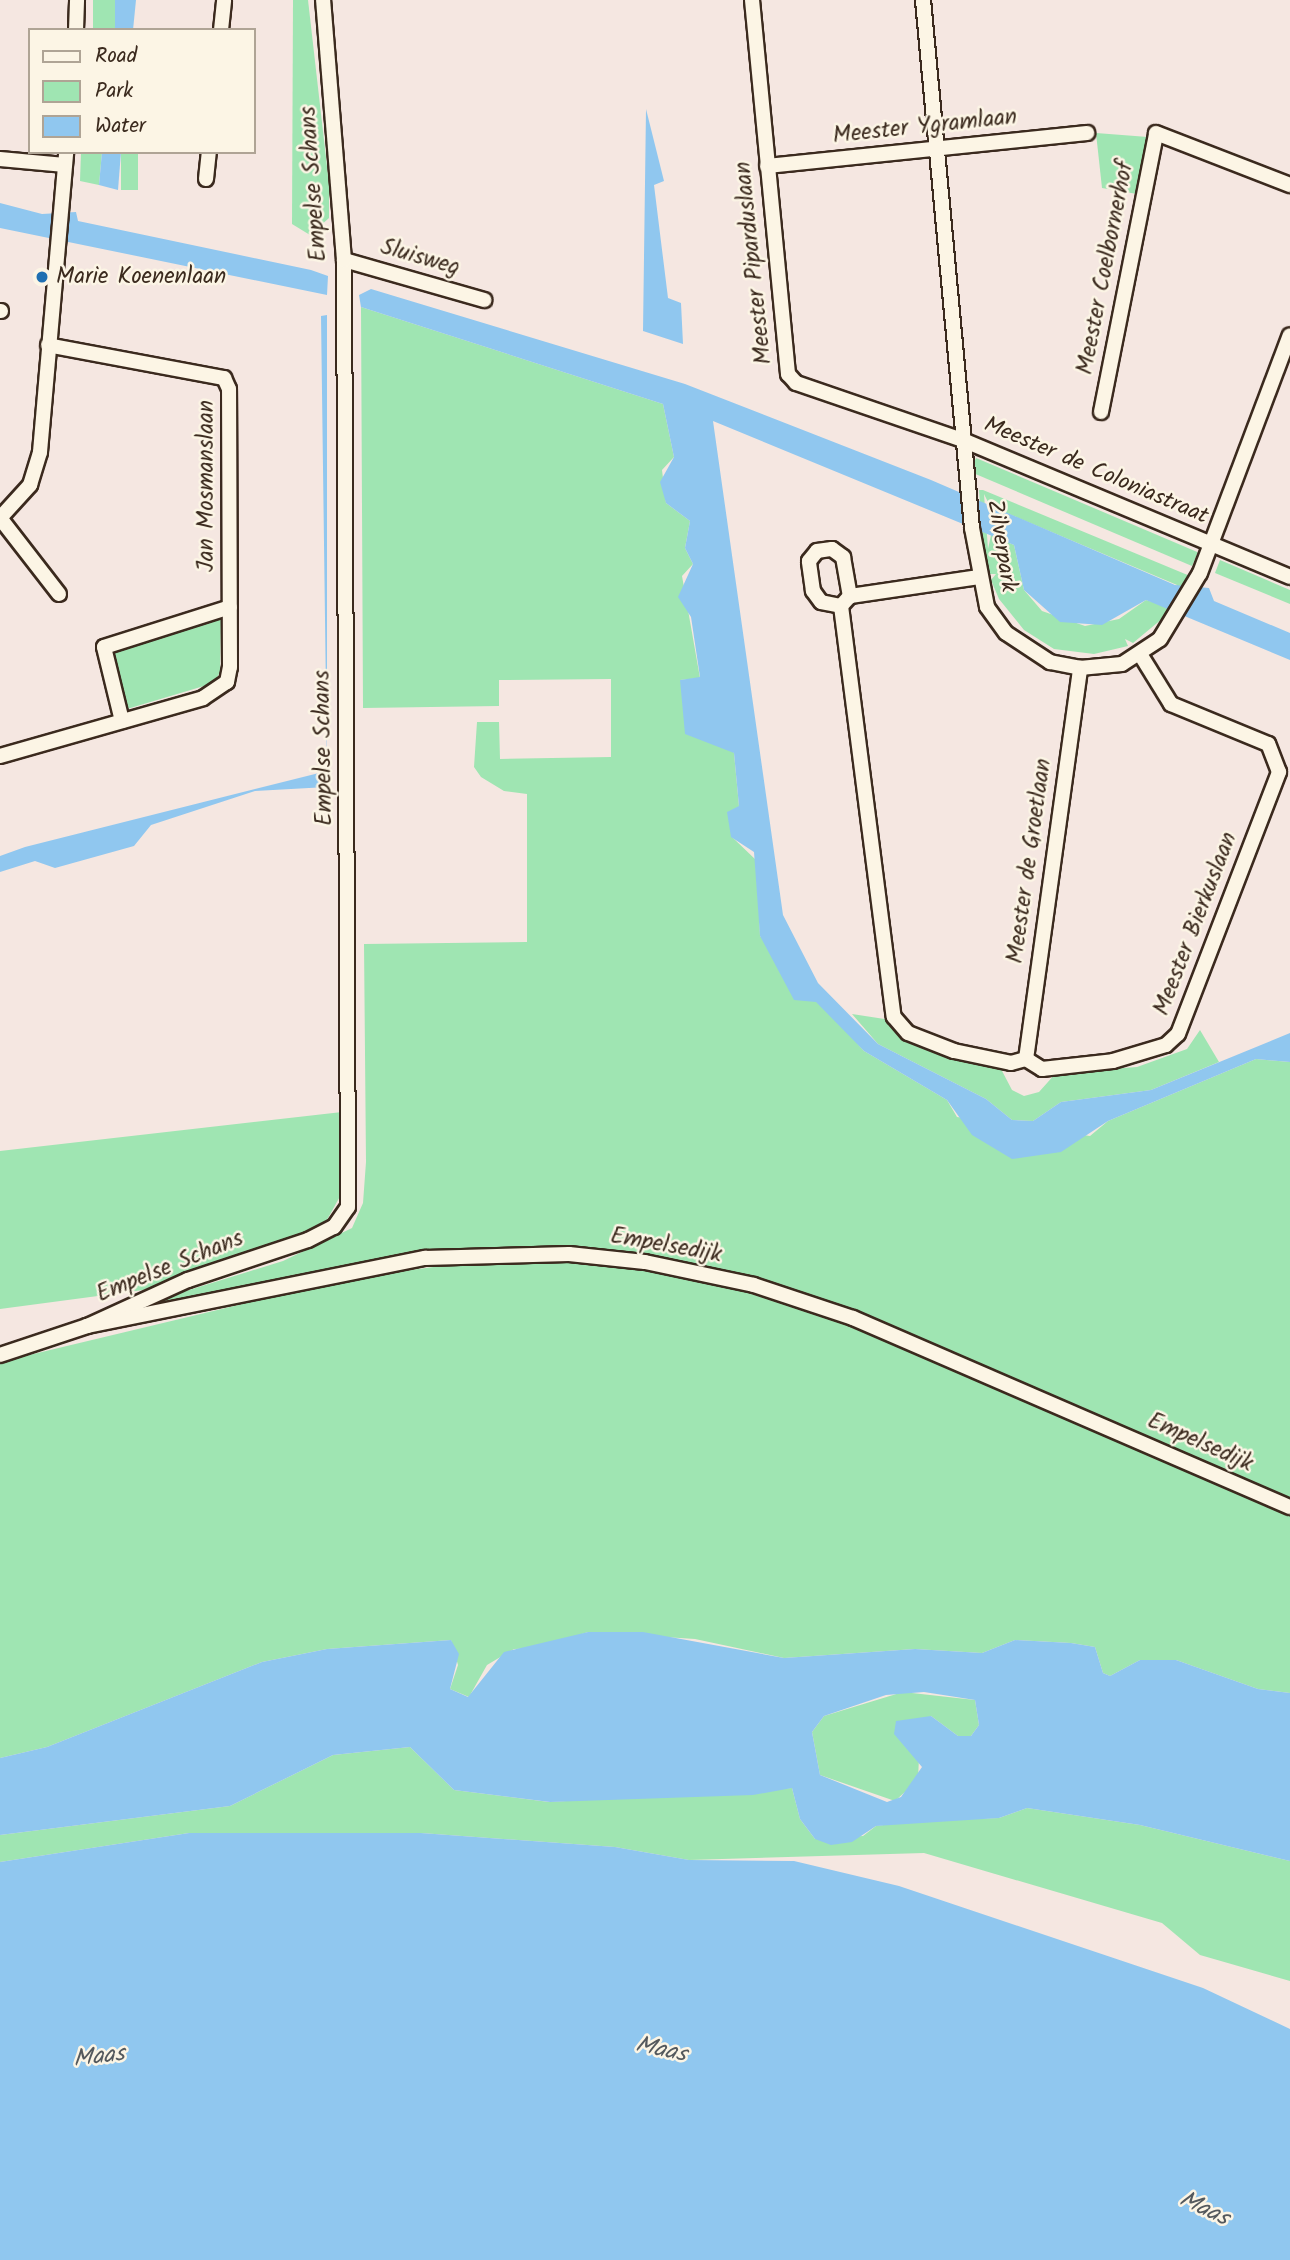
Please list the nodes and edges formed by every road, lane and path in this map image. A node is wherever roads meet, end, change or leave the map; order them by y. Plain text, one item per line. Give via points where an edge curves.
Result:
1 (77, 0) edge
2 (224, 0) edge
3 (323, 0) edge
4 (752, 0) edge
5 (923, 0) edge
6 (76, 28) edge
7 (221, 28) edge
8 (1087, 133) dead end
9 (937, 149) junction
10 (209, 154) edge
11 (0, 159) edge
12 (65, 159) edge
13 (767, 166) junction
14 (206, 179) dead end
15 (1290, 185) edge
16 (344, 260) junction
17 (484, 300) dead end
18 (1290, 335) edge
19 (48, 345) junction
20 (1101, 412) dead end
21 (965, 441) junction
22 (0, 518) edge
23 (1209, 543) junction
24 (979, 577) junction
25 (1290, 577) edge
26 (60, 594) dead end
27 (230, 607) junction
28 (1140, 654) junction
29 (1080, 668) junction
30 (122, 721) junction
31 (0, 756) edge
32 (1026, 1059) junction
33 (87, 1326) junction
34 (0, 1355) edge
35 (1290, 1507) edge

1 - 6 street
2 - 7 street
3 - 16 street, Empelse Schans
4 - 13 street, Meester Piparduslaan
5 - 9 street, Zilverpark
8 - 9 street, Meester Ygramlaan
9 - 13 street, Meester Ygramlaan
9 - 21 street, Zilverpark
10 - 14 street
11 - 12 street
12 - 19 street
13 - 21 street, Meester Piparduslaan via 788,374 796,383
15 - 20 street, Meester Coelbornerhof via 1156,133
16 - 17 street, Sluisweg
16 - 33 street, Empelse Schans via 348,1207 334,1227 308,1240 176,1284
18 - 23 street, Zilverpark
19 - 22 street via 40,452 30,485
19 - 27 street, Jan Mosmanslaan via 224,378 229,389
21 - 23 street, Meester de Coloniastraat
21 - 24 street, Zilverpark
22 - 26 street
23 - 25 street, Meester de Coloniastraat
23 - 28 street, Zilverpark via 1180,616
24 - 29 street, Zilverpark via 988,607 1006,633 1050,662
24 - 32 street, Meester Bierkuslaan via 845,601 894,1017 908,1033 954,1051 1011,1063
27 - 30 street, Jan Mosmanslaan via 226,682 204,698
27 - 30 street via 104,647
28 - 29 street, Zilverpark via 1122,664
28 - 32 street, Meester Bierkuslaan via 1171,704 1268,744 1279,772 1178,1034 1166,1045 1114,1061 1042,1069
29 - 32 street, Meester de Groetlaan
30 - 31 street, Jan Mosmanslaan
33 - 34 street, Empelsedijk
33 - 35 street, Empelsedijk via 425,1258 569,1254 645,1262 754,1286 853,1318

